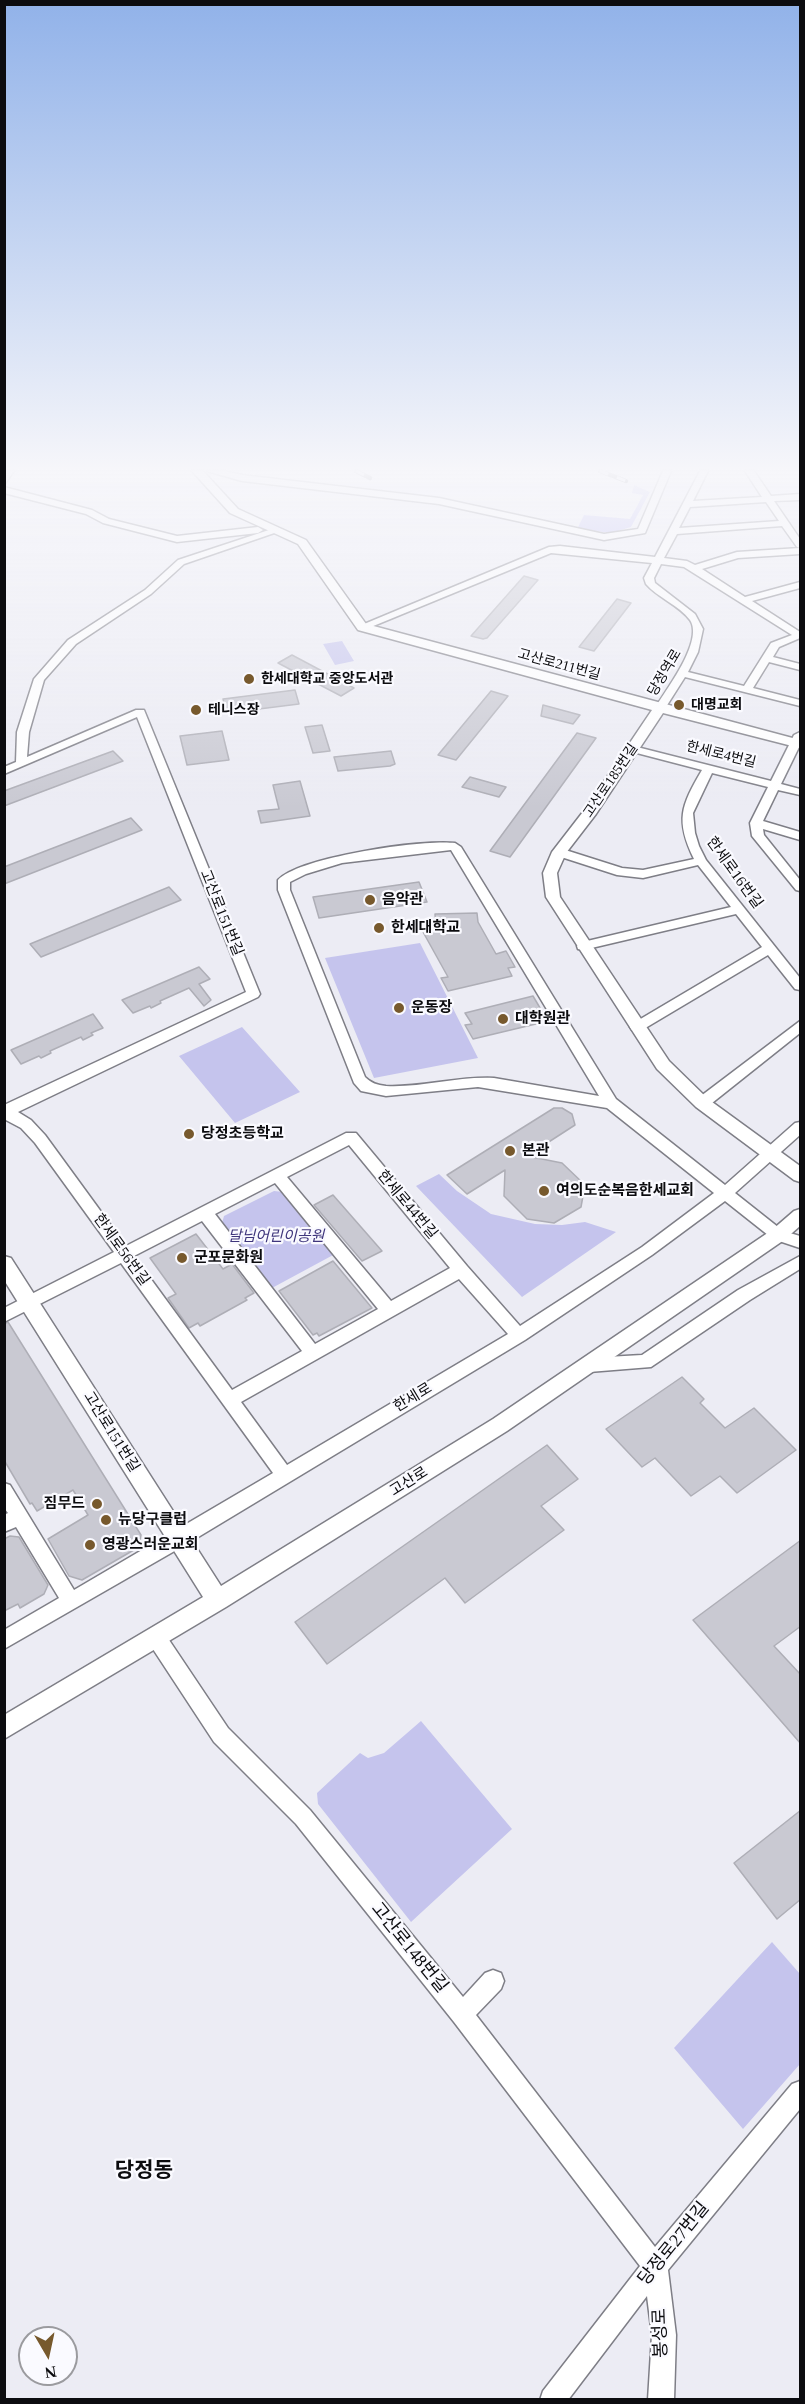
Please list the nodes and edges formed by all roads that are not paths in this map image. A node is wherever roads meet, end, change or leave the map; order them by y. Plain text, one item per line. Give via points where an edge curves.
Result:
1 (158, 583) edge
2 (333, 583) edge
3 (468, 583) edge
4 (651, 583) edge
5 (719, 583) edge
6 (801, 585) edge
7 (745, 600) junction
8 (362, 627) junction
9 (800, 635) edge
10 (765, 658) junction
11 (801, 667) edge
12 (681, 673) junction
13 (747, 689) junction
14 (801, 703) edge
15 (660, 708) junction
16 (799, 741) edge
17 (633, 749) junction
18 (21, 765) junction
19 (709, 768) junction
20 (4, 771) edge
21 (774, 784) junction
22 (801, 792) edge
23 (756, 823) junction
24 (801, 836) edge
25 (559, 852) junction
26 (701, 861) junction
27 (801, 887) edge
28 (740, 909) junction
29 (582, 946) junction
30 (770, 948) junction
31 (801, 986) edge
32 (801, 1026) edge
33 (637, 1027) junction
34 (611, 1103) junction
35 (702, 1103) junction
36 (6, 1112) edge
37 (801, 1127) edge
38 (769, 1153) junction
39 (277, 1175) junction
40 (801, 1175) edge
41 (724, 1194) junction
42 (205, 1213) junction
43 (801, 1216) edge
44 (777, 1235) junction
45 (801, 1242) edge
46 (125, 1254) junction
47 (801, 1262) edge
48 (4, 1263) edge
49 (461, 1270) junction
50 (30, 1303) junction
51 (389, 1310) junction
52 (4, 1316) edge
53 (519, 1335) junction
54 (313, 1353) junction
55 (588, 1365) junction
56 (229, 1400) junction
57 (284, 1475) junction
58 (4, 1491) edge
59 (12, 1520) edge
60 (179, 1539) junction
61 (219, 1600) junction
62 (71, 1601) junction
63 (156, 1637) junction
64 (4, 1640) edge
65 (4, 1728) edge
66 (493, 1981) dead end
67 (462, 2014) junction
68 (801, 2092) edge
69 (655, 2266) junction
70 (552, 2400) edge
71 (662, 2400) edge

1 - 18 street via 72,642 39,679 22,732
2 - 8 street
3 - 8 street
4 - 12 street, 당정역로 via 695,620 699,634 696,648
5 - 7 street
6 - 7 street
7 - 9 street
8 - 15 street, 고산로211번길
9 - 10 street via 775,645
10 - 11 street
10 - 13 street
12 - 13 street
12 - 15 street, 당정역로
13 - 14 street
15 - 16 street, 고산로211번길
15 - 17 street, 고산로185번길
16 - 21 street
17 - 19 street, 한세로4번길
17 - 25 street, 고산로185번길
18 - 20 street, 고산로151번길
18 - 36 street, 고산로151번길 via 140,712 254,994
19 - 21 street, 한세로4번길
19 - 26 street, 한세로16번길 via 686,809 689,839
21 - 22 street, 한세로4번길
21 - 23 street
23 - 24 street
23 - 27 street via 758,836
25 - 26 street via 621,872 643,874
25 - 29 street, 고산로185번길 via 550,873 554,897
26 - 28 street, 한세로16번길
28 - 29 street
28 - 30 street, 한세로16번길
29 - 33 street, 고산로185번길
30 - 31 street, 한세로16번길
30 - 33 street
32 - 35 street
33 - 35 street, 고산로185번길 via 663,1065
34 - 34 street via 455,847 320,862 284,880 284,890 301,934 359,1079 366,1087 386,1091 494,1083
34 - 41 street
35 - 38 street, 고산로185번길
36 - 46 street, 한세로56번길 via 26,1124 40,1139
37 - 38 street, 한세로
38 - 40 street, 고산로185번길
38 - 41 street, 한세로
39 - 42 street, 한세로44번길
39 - 49 street, 한세로44번길 via 351,1137
39 - 51 street
41 - 44 street
41 - 53 street, 한세로 via 647,1251
42 - 46 street, 한세로44번길
42 - 54 street
43 - 44 street, 고산로
44 - 45 street
44 - 55 street, 고산로
46 - 50 street, 한세로44번길
46 - 56 street, 한세로56번길
47 - 55 street via 645,1362
48 - 50 street, 고산로151번길
49 - 51 street
49 - 53 street, 한세로44번길
50 - 52 street, 한세로44번길
50 - 60 street, 고산로151번길
51 - 54 street
53 - 57 street, 한세로
54 - 56 street
55 - 61 street, 고산로 via 500,1425
56 - 57 street, 한세로56번길
57 - 60 street, 한세로
58 - 59 street
59 - 62 street
60 - 61 street, 고산로151번길
60 - 62 street, 한세로
61 - 63 street, 고산로
62 - 64 street, 한세로
63 - 65 street, 고산로
63 - 67 street, 고산로148번길 via 221,1735 303,1817
66 - 67 street
67 - 69 street, 고산로148번길
68 - 69 street, 당정로27번길
69 - 70 street, 당정로27번길
69 - 71 street, 봉성로 via 664,2335

